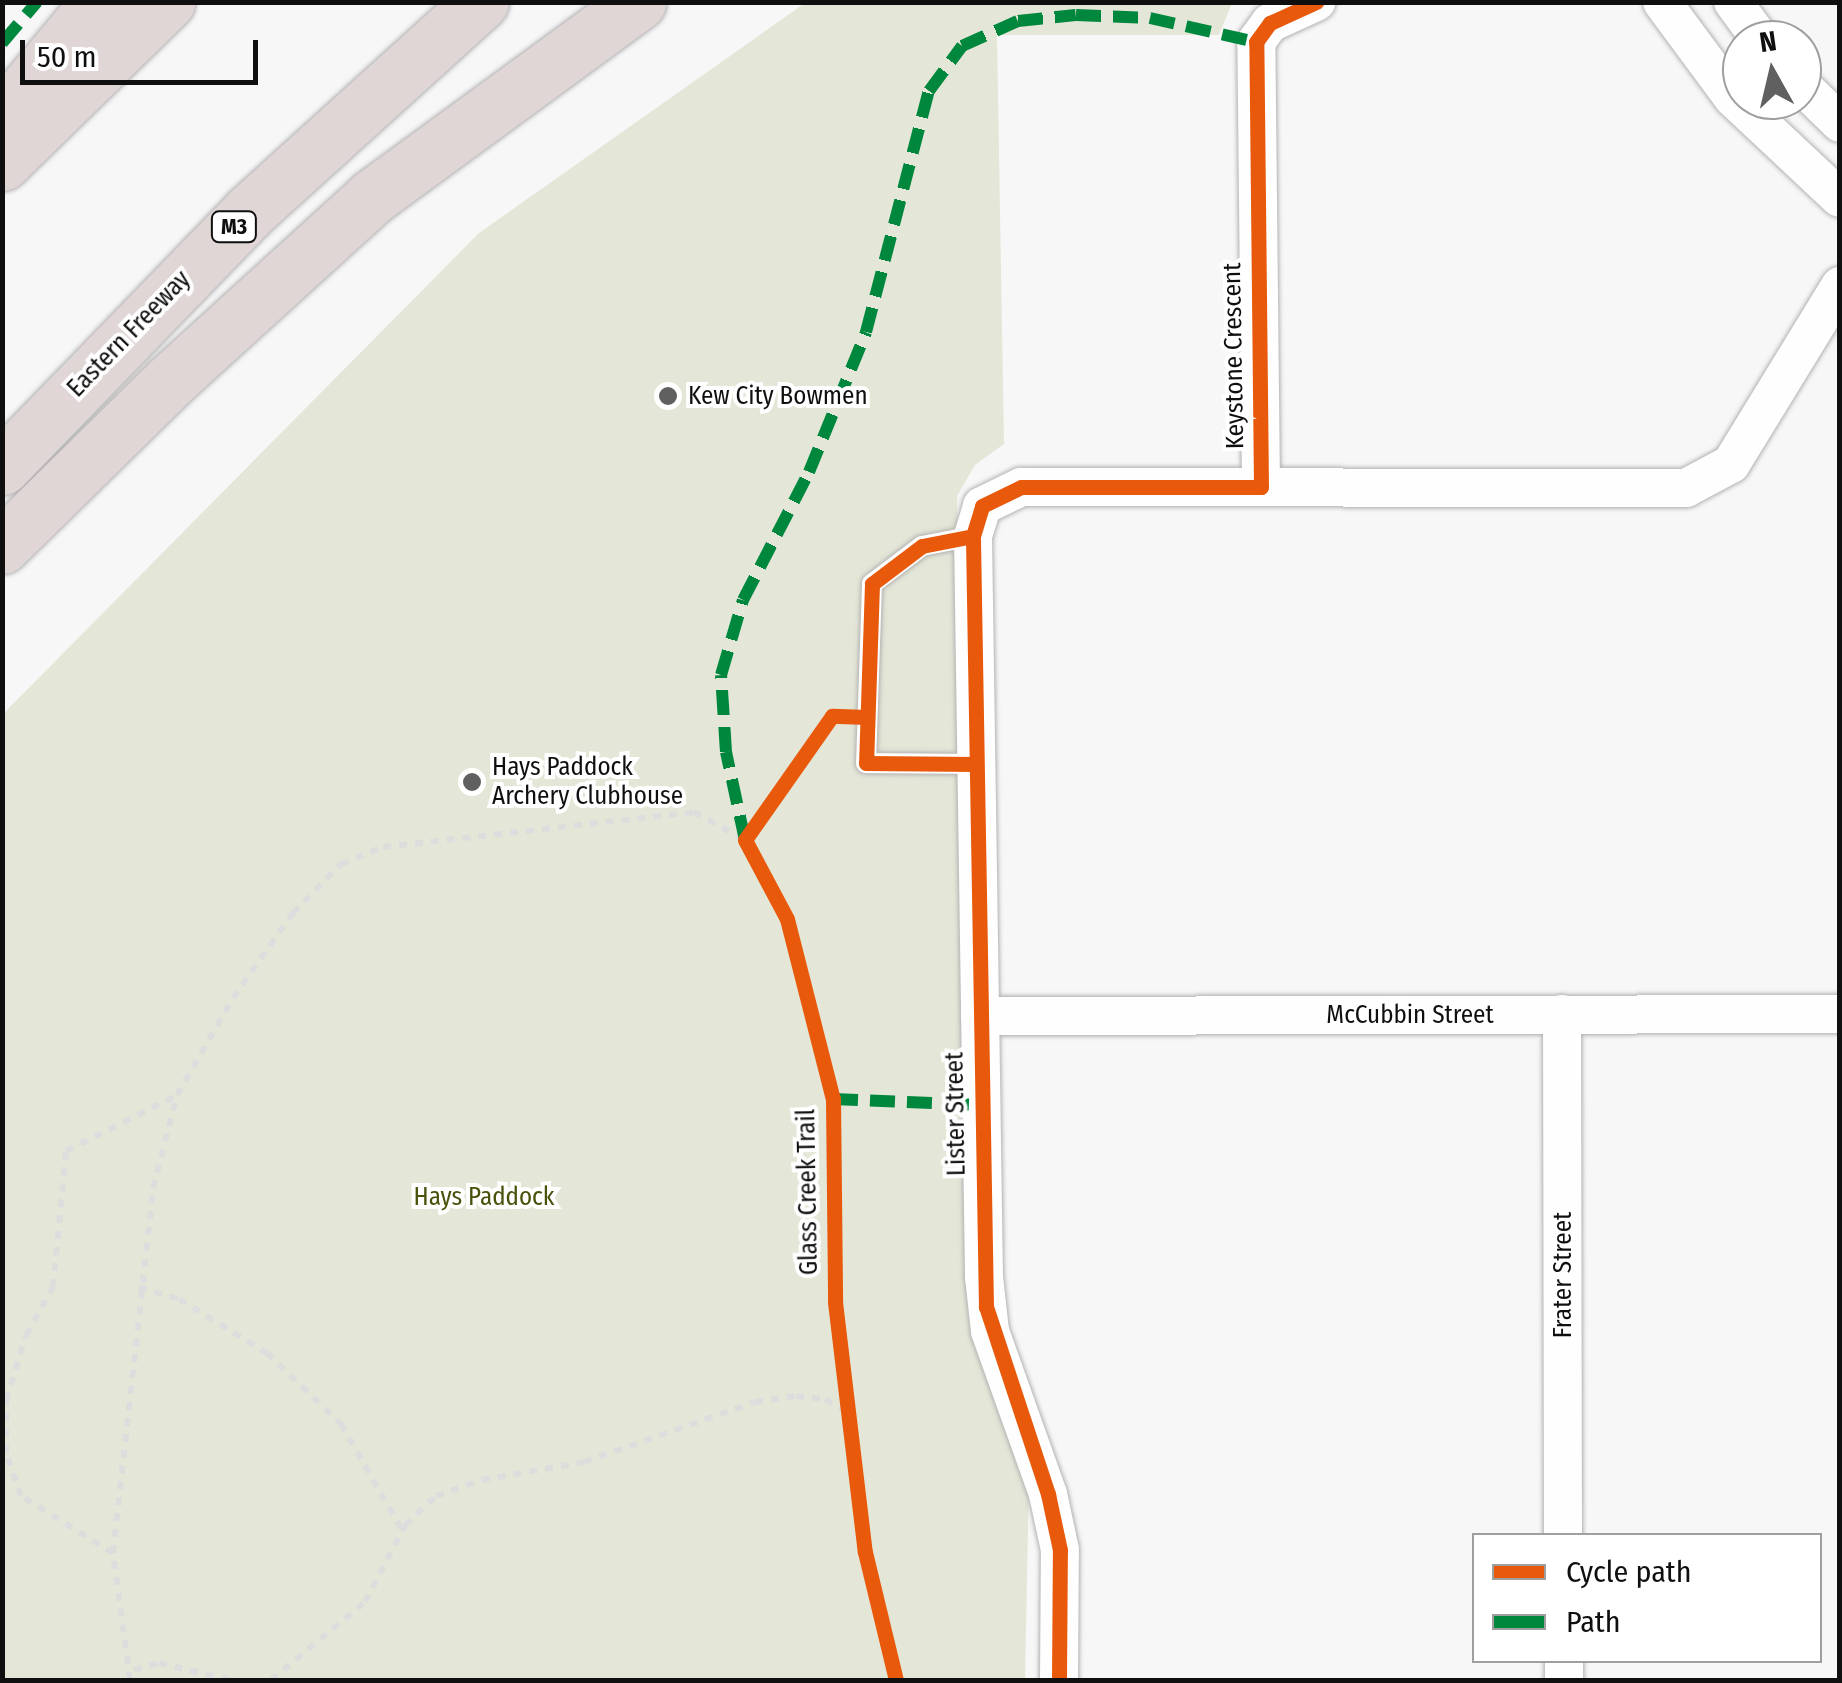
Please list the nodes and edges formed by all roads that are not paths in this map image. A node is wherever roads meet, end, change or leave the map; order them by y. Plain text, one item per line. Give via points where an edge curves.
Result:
1 (99, 2) edge
2 (168, 2) edge
3 (481, 2) edge
4 (638, 2) edge
5 (1316, 2) edge
6 (1662, 2) edge
7 (1822, 105) edge
8 (2, 118) edge
9 (1840, 123) edge
10 (2, 163) edge
11 (1840, 198) edge
12 (1840, 286) edge
13 (2, 468) edge
14 (1261, 488) junction
15 (972, 536) junction
16 (2, 546) edge
17 (976, 764) junction
18 (1562, 1014) junction
19 (1840, 1014) edge
20 (980, 1016) junction
21 (1563, 1533) edge
22 (1059, 1680) edge

1 - 8 highway
2 - 10 highway
3 - 13 highway, Eastern Freeway / M3 via 249,212
4 - 16 highway via 372,197 184,367
5 - 14 street, Keystone Crescent via 1270,22 1256,42
6 - 11 street via 1733,98
7 - 9 street
12 - 14 street via 1731,464 1703,484
14 - 15 street via 1021,487 982,506
15 - 17 street, Lister Street
15 - 17 lane via 922,546 872,584 866,763
17 - 20 street, Lister Street
18 - 19 street, McCubbin Street
18 - 20 street, McCubbin Street
18 - 21 street, Frater Street
20 - 22 street, Lister Street via 986,1307 1060,1550

